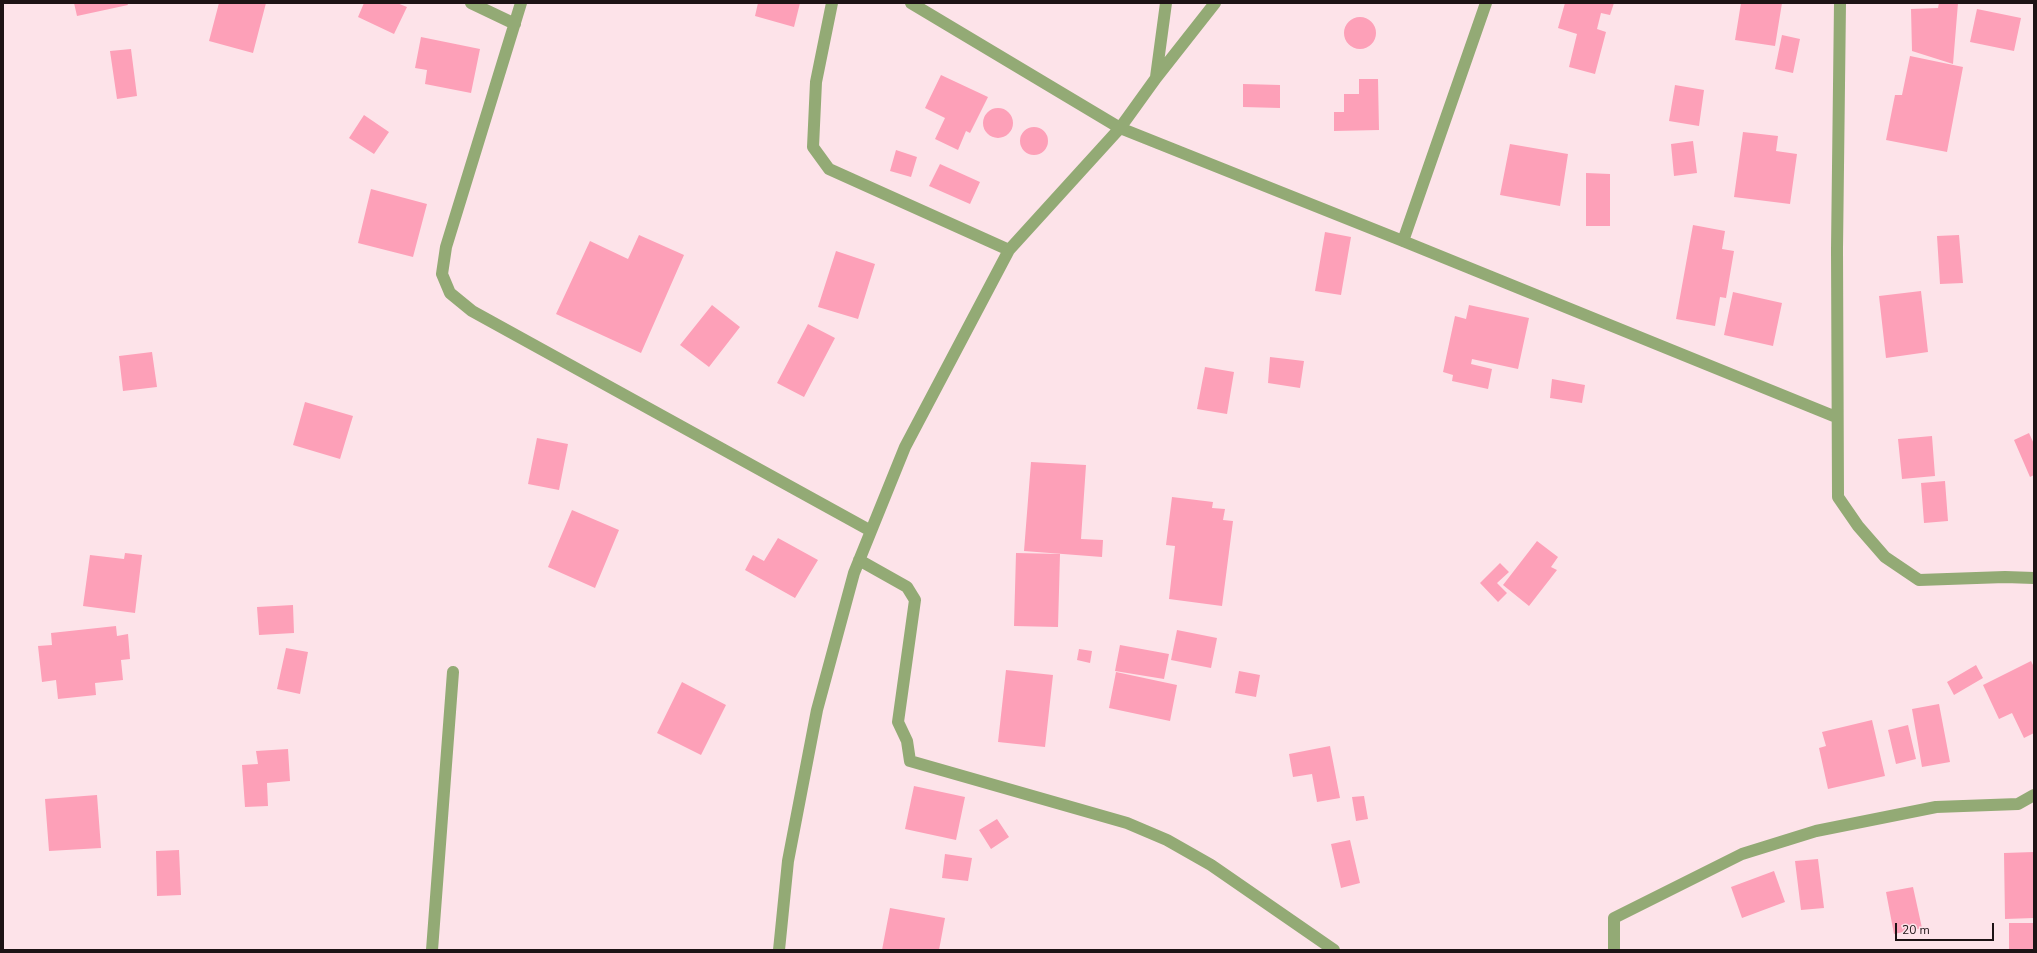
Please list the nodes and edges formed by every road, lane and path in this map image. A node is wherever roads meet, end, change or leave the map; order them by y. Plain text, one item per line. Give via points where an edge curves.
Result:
1 (471, 3) edge
2 (521, 3) edge
3 (832, 3) edge
4 (911, 3) edge
5 (1166, 3) edge
6 (1215, 3) edge
7 (1486, 3) edge
8 (1840, 3) edge
9 (515, 24) junction
10 (1156, 78) junction
11 (1120, 128) junction
12 (1403, 241) junction
13 (1009, 250) junction
14 (1836, 417) junction
15 (871, 530) junction
16 (859, 560) junction
17 (2034, 578) edge
18 (453, 672) dead end
19 (2034, 795) edge
20 (432, 950) edge
21 (779, 950) edge
22 (1334, 950) edge
23 (1614, 950) edge

1 - 9 street
2 - 9 street
3 - 13 street via 816,82 813,147 829,168
4 - 11 street
5 - 10 street
6 - 10 street
7 - 12 street
8 - 14 street
9 - 15 street via 446,247 442,274 450,293 472,311
10 - 11 street
11 - 12 street
11 - 13 street
12 - 14 street
13 - 15 street via 905,447
14 - 17 street via 1838,497 1858,526 1885,557 1919,580
15 - 16 street
16 - 21 street via 817,710 788,861
16 - 22 street via 907,587 915,600 898,722 906,741 910,761 1127,823 1167,840 1211,864
18 - 20 street
19 - 23 street via 2018,804 1936,807 1816,831 1742,854 1614,918

